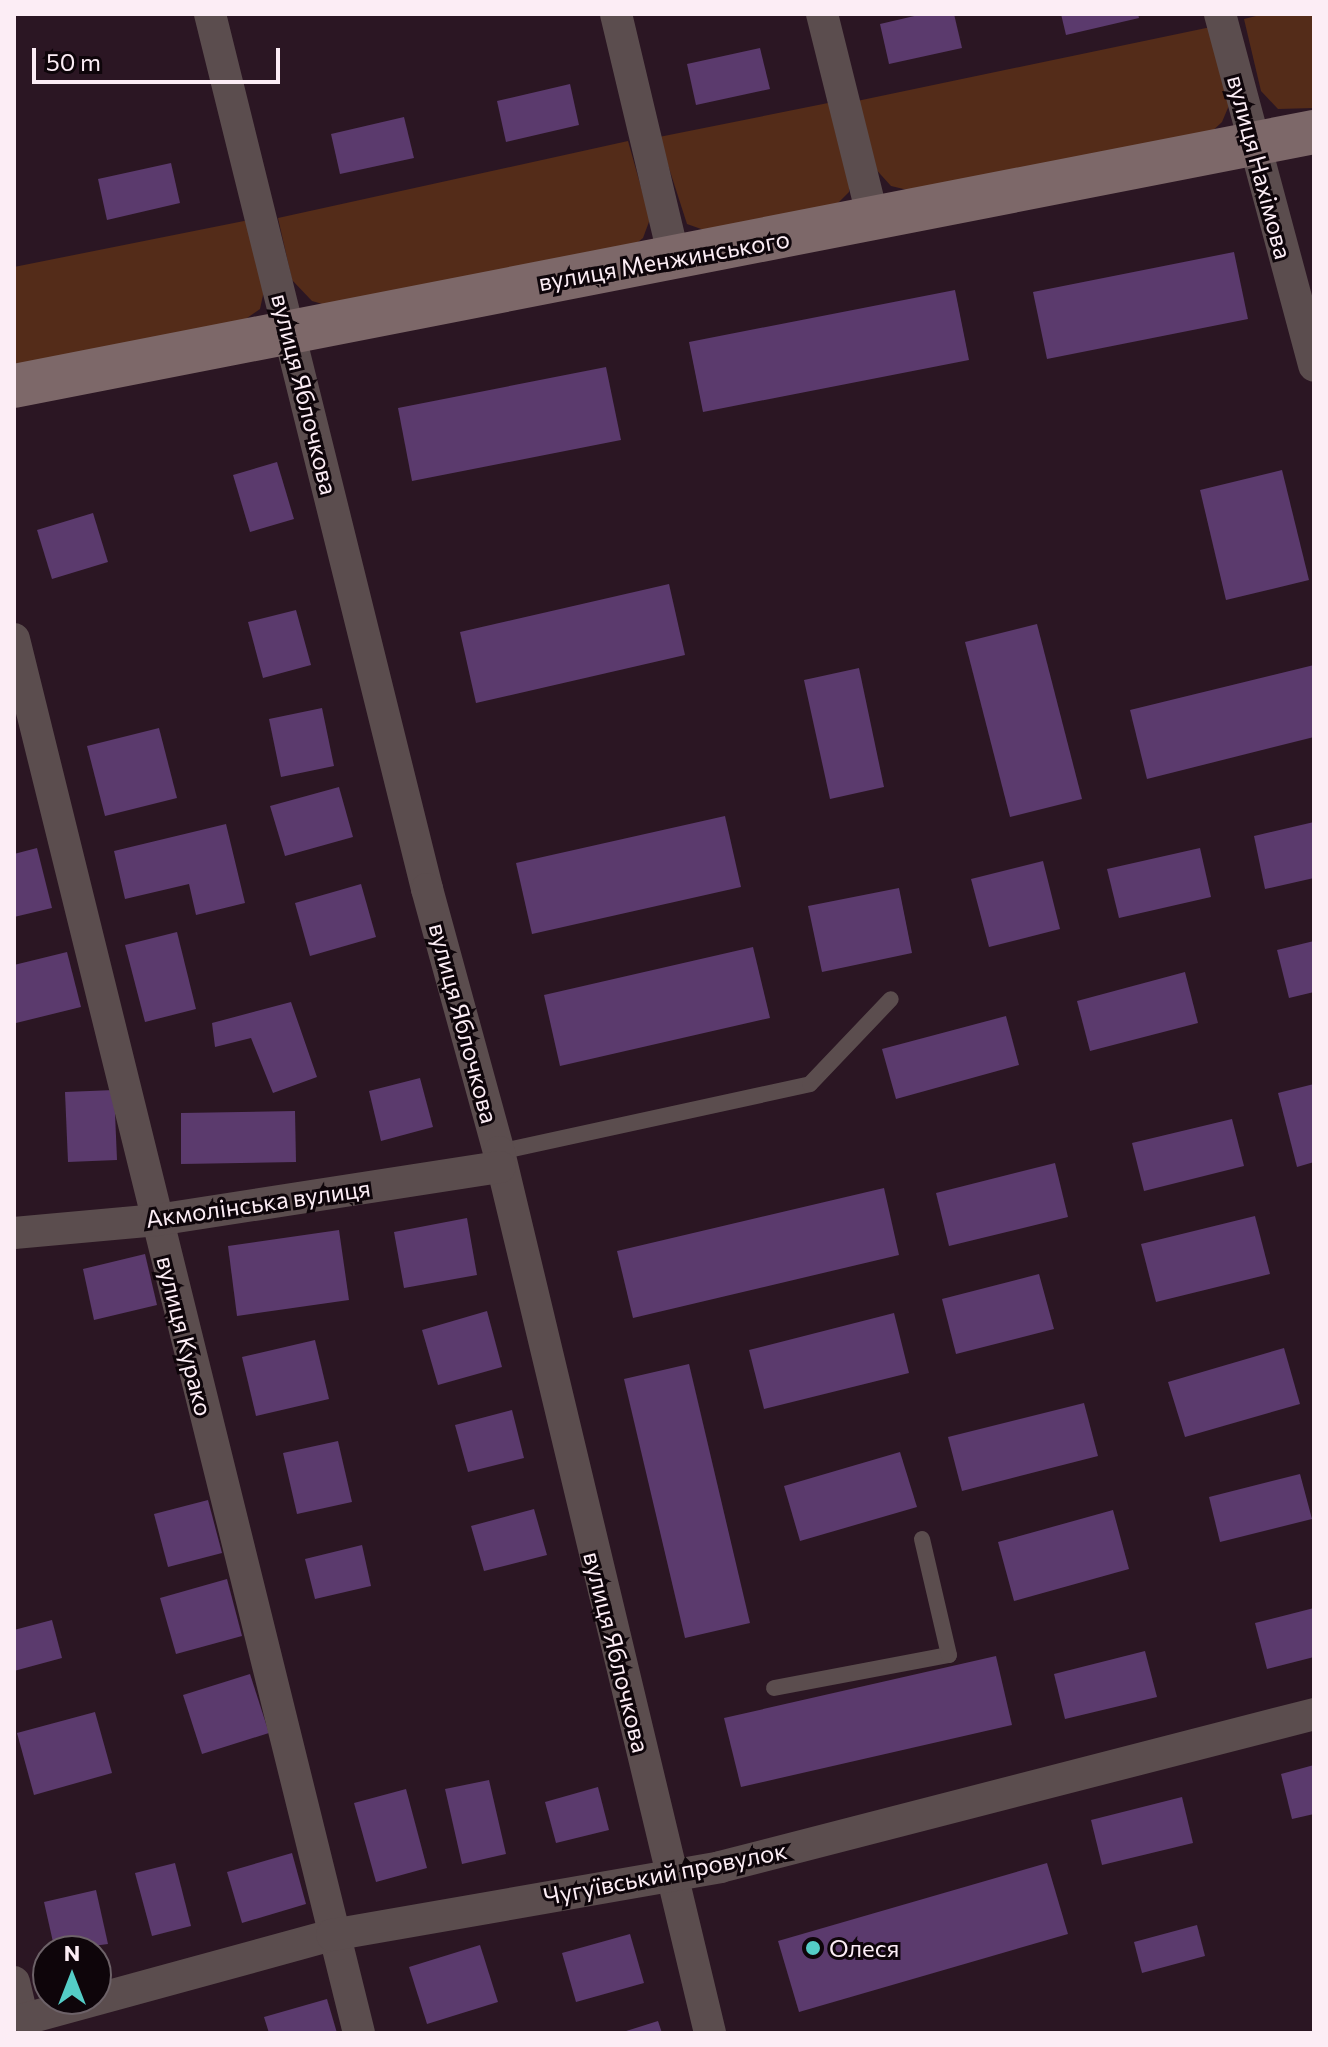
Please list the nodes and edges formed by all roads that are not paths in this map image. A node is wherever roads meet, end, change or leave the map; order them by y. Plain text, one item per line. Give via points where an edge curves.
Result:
1 (210, 14) edge
2 (616, 14) edge
3 (822, 14) edge
4 (1220, 14) edge
5 (1314, 132) edge
6 (1253, 147) junction
7 (874, 222) junction
8 (674, 258) junction
9 (290, 331) junction
10 (1314, 366) edge
11 (14, 386) edge
12 (14, 639) edge
13 (891, 999) dead end
14 (500, 1159) junction
15 (157, 1220) junction
16 (14, 1233) edge
17 (922, 1539) dead end
18 (774, 1688) dead end
19 (1314, 1714) edge
20 (673, 1872) junction
21 (332, 1935) junction
22 (14, 1982) edge
23 (21, 2025) edge
24 (359, 2033) edge
25 (710, 2033) edge

1 - 9 street, вулиця Яблочкова
2 - 8 street
3 - 7 street
4 - 6 street, вулиця Нахімова
5 - 6 street, вулиця Менжинського
6 - 7 street, вулиця Менжинського
6 - 10 street, вулиця Нахімова
7 - 8 street, вулиця Менжинського
8 - 9 street, вулиця Менжинського
9 - 11 street, вулиця Менжинського
9 - 14 street, вулиця Яблочкова via 423,874
12 - 15 street, вулиця Курако
13 - 14 lane via 810,1084
14 - 15 street, Акмолінська вулиця
14 - 20 street, вулиця Яблочкова
15 - 16 street, Акмолінська вулиця
15 - 21 street, вулиця Курако
17 - 18 lane via 949,1655
19 - 20 street, Чугуївський провулок via 720,1867
20 - 21 street, Чугуївський провулок
20 - 25 street, вулиця Яблочкова
21 - 23 street, Чугуївський провулок
21 - 24 street, вулиця Курако
22 - 23 street

